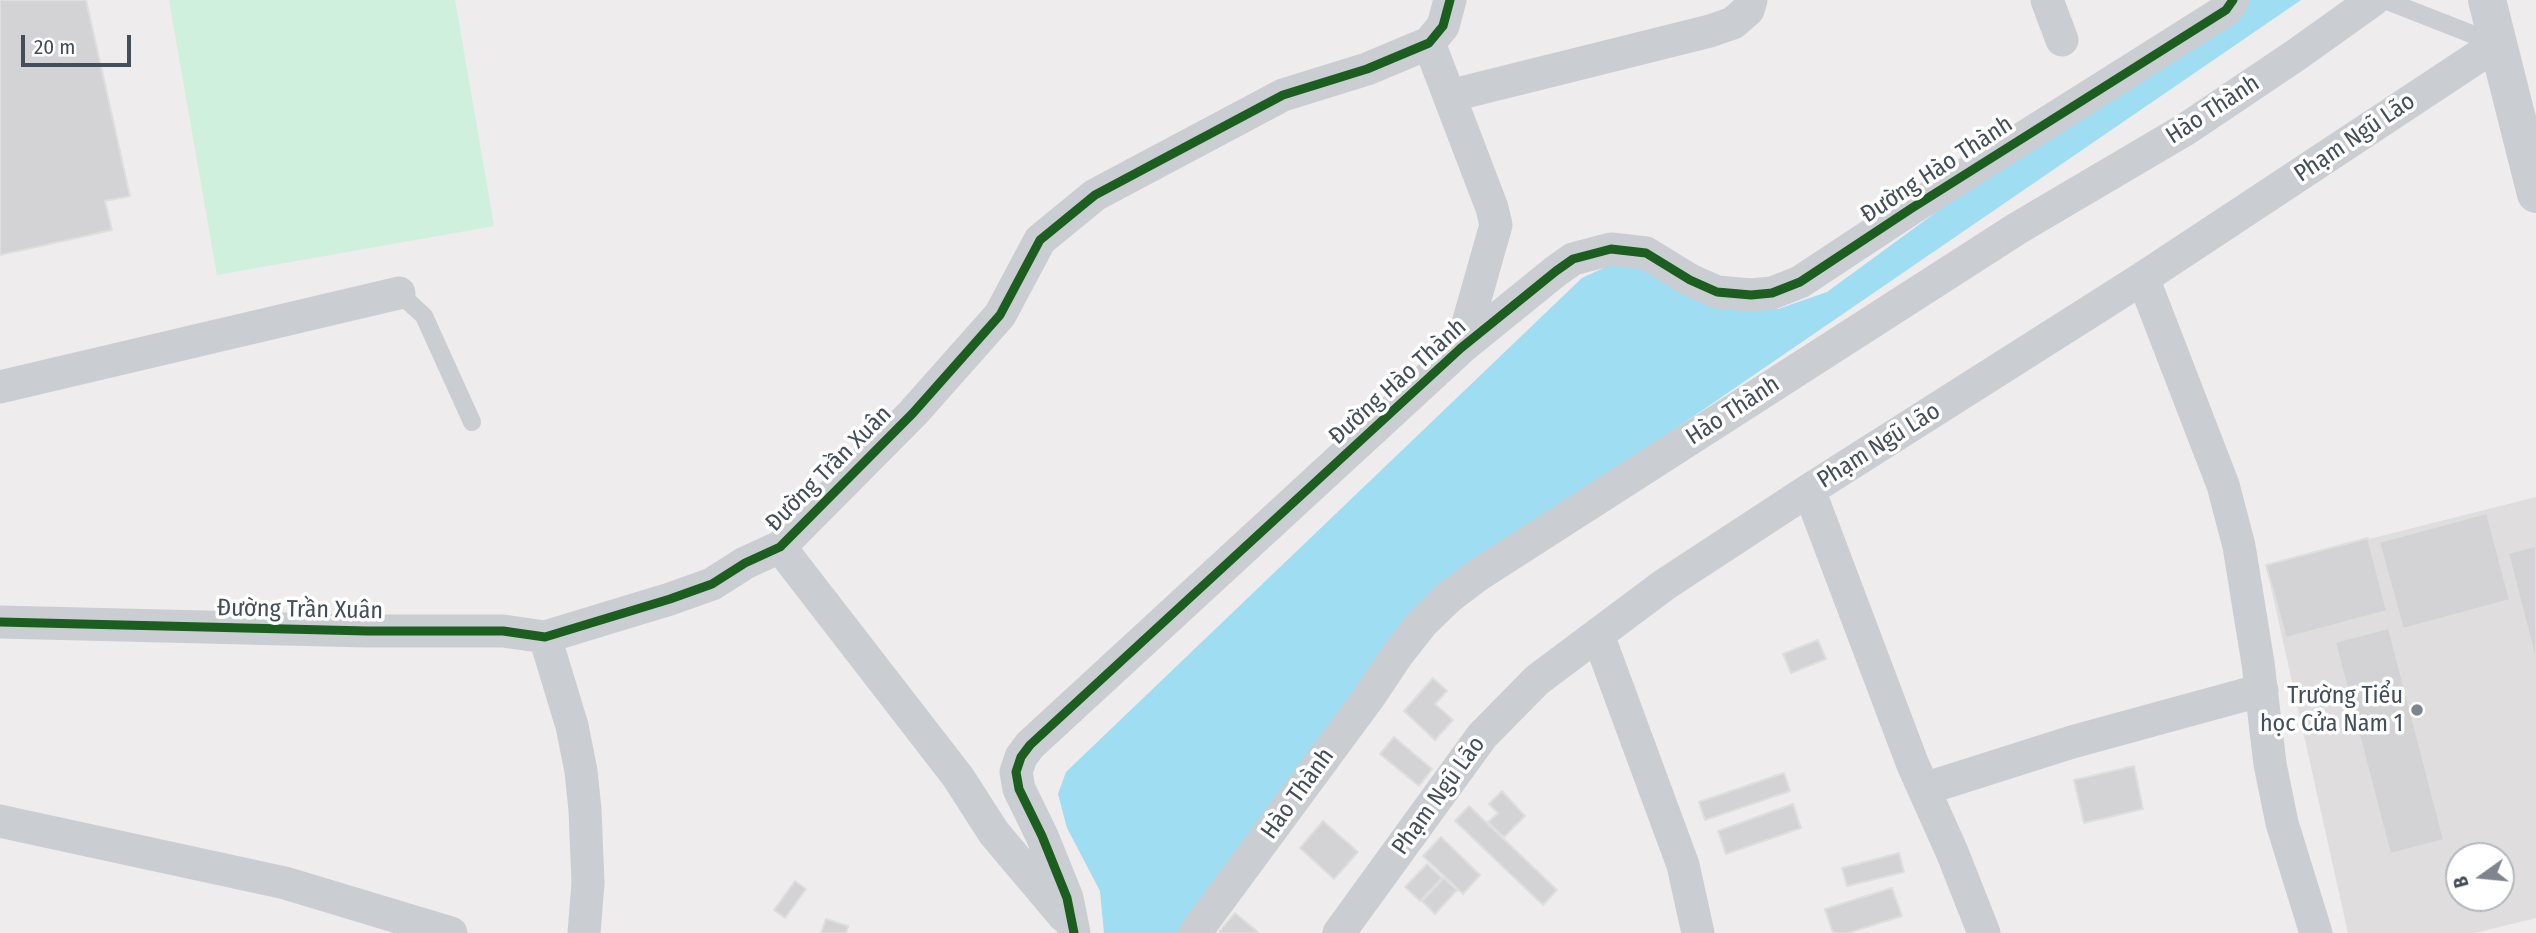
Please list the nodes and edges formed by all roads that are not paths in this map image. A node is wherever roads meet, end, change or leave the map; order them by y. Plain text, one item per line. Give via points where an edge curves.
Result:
1 (1450, 0) edge
2 (1751, 0) edge
3 (2047, 0) edge
4 (2233, 0) edge
5 (2373, 0) edge
6 (2385, 0) edge
7 (2487, 0) edge
8 (2062, 40) dead end
9 (1429, 43) junction
10 (2497, 44) junction
11 (1449, 96) junction
12 (2536, 194) edge
13 (2143, 278) junction
14 (399, 293) joint
15 (1461, 348) junction
16 (0, 387) edge
17 (472, 422) dead end
18 (1809, 489) junction
19 (780, 547) junction
20 (0, 622) edge
21 (1598, 635) junction
22 (545, 637) junction
23 (2262, 690) junction
24 (1924, 789) junction
25 (0, 821) edge
26 (1075, 931) edge
27 (451, 933) edge
28 (584, 933) edge
29 (1195, 933) edge
30 (1339, 933) edge
31 (1698, 933) edge
32 (1984, 933) edge
33 (2316, 933) edge

1 - 9 street via 1443,26
2 - 11 street via 1748,10 1733,23 1710,31
3 - 8 street
4 - 15 street, Đường Hào Thành via 2226,10 1800,282 1772,293 1717,292 1646,253 1611,249 1573,260
5 - 29 street, Hào Thành via 2186,129 2018,228 1449,597 1397,655
6 - 10 lane
7 - 10 street
9 - 11 street
9 - 19 street, Đường Trần Xuân via 1367,69 1283,95 1096,195 1041,240 1000,315 913,413
10 - 12 street
10 - 13 street, Phạm Ngũ Lão
11 - 15 street via 1496,225
13 - 18 street, Phạm Ngũ Lão
13 - 23 street via 2223,485 2239,547
14 - 16 street
14 - 17 lane via 424,316
15 - 26 street, Đường Hào Thành via 1021,757 1016,772 1019,789 1067,898
18 - 21 street, Phạm Ngũ Lão via 1664,585
18 - 24 street
19 - 22 street, Đường Trần Xuân via 681,596
19 - 26 street via 958,777 994,833
20 - 22 street, Đường Trần Xuân via 503,631
21 - 30 street, Phạm Ngũ Lão via 1537,680 1482,736
21 - 31 street via 1683,865
22 - 28 street via 572,726 580,771 588,883
23 - 24 street
23 - 33 street via 2270,764 2283,823
24 - 32 street
25 - 27 street via 285,883

